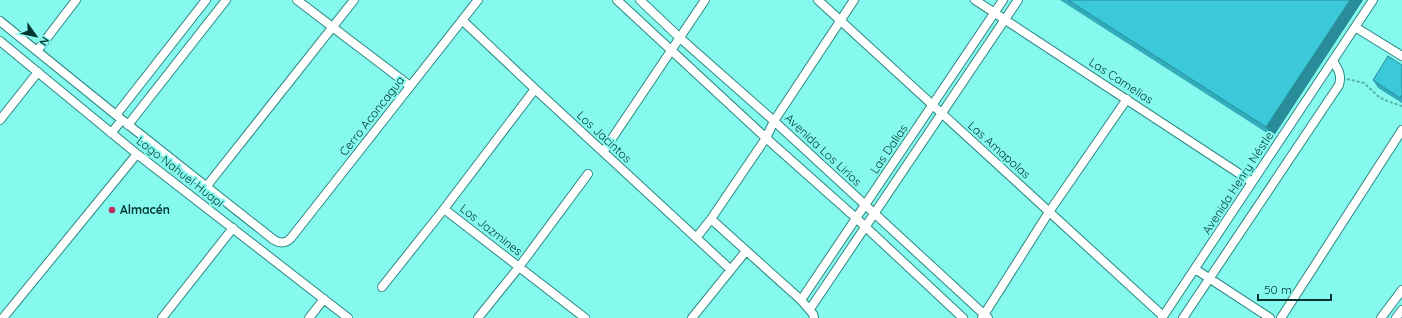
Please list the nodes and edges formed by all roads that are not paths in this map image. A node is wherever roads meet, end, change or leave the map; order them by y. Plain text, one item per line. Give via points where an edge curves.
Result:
1 (76, 0) edge
2 (206, 0) edge
3 (226, 0) edge
4 (297, 0) edge
5 (354, 0) edge
6 (478, 0) edge
7 (617, 0) edge
8 (640, 0) edge
9 (705, 0) edge
10 (818, 0) edge
11 (854, 0) edge
12 (975, 0) edge
13 (1003, 0) edge
14 (1018, 0) edge
15 (1373, 0) edge
16 (995, 12) junction
17 (1005, 19) junction
18 (462, 20) junction
19 (841, 20) junction
20 (0, 21) edge
21 (1355, 27) junction
22 (332, 28) junction
23 (680, 38) junction
24 (0, 41) edge
25 (37, 51) junction
26 (671, 51) junction
27 (1402, 56) edge
28 (1333, 61) junction
29 (38, 72) junction
30 (410, 86) junction
31 (535, 89) junction
32 (1127, 99) junction
33 (932, 105) junction
34 (941, 114) junction
35 (0, 120) edge
36 (122, 120) junction
37 (774, 121) junction
38 (1402, 130) edge
39 (111, 133) junction
40 (766, 138) junction
41 (603, 152) junction
42 (137, 154) junction
43 (588, 174) dead end
44 (1252, 182) junction
45 (206, 187) junction
46 (865, 205) junction
47 (444, 209) junction
48 (1049, 212) junction
49 (874, 214) junction
50 (856, 218) junction
51 (711, 219) junction
52 (865, 227) junction
53 (233, 228) junction
54 (696, 238) junction
55 (281, 243) joint
56 (746, 251) junction
57 (519, 267) junction
58 (1195, 269) junction
59 (731, 270) junction
60 (1209, 279) junction
61 (382, 287) dead end
62 (1402, 290) edge
63 (324, 299) junction
64 (801, 300) junction
65 (810, 309) junction
66 (1402, 310) edge
67 (985, 317) edge
68 (1162, 317) edge
69 (3, 318) edge
70 (162, 318) edge
71 (309, 318) edge
72 (348, 318) edge
73 (478, 318) edge
74 (585, 318) edge
75 (692, 318) edge
76 (814, 318) edge
77 (963, 318) edge
78 (1183, 318) edge
79 (1270, 318) edge
80 (1281, 318) edge
81 (1381, 318) edge
82 (1396, 318) edge

1 - 25 street
2 - 36 street
3 - 36 street
4 - 22 street
5 - 22 street
6 - 18 street, Cerro Aconcagua
7 - 26 street
8 - 23 street, Avenida Los Lirios
9 - 23 street
10 - 19 street, Las Amapolas
11 - 19 street
12 - 16 street, Las Camelias
13 - 16 street, Las Dalias
14 - 17 street, Las Dalias
15 - 21 street, Avenida Henry Néstle
16 - 17 street, Las Camelias
16 - 33 street, Las Dalias
17 - 32 street, Las Camelias
17 - 34 street, Las Dalias
18 - 30 street, Cerro Aconcagua
18 - 31 street, Los Jacintos
19 - 33 street, Las Amapolas
19 - 37 street
20 - 25 street, Lago Nahuel Huapi
21 - 27 street
21 - 28 street, Avenida Henry Néstle
22 - 30 street
22 - 45 street
23 - 26 street
23 - 37 street, Avenida Los Lirios
24 - 29 street, Lago Nahuel Huapi
25 - 36 street, Lago Nahuel Huapi
26 - 40 street
26 - 41 street
28 - 44 street, Avenida Henry Néstle
28 - 60 street via 1339,71 1339,85
29 - 35 street
29 - 39 street, Lago Nahuel Huapi
30 - 55 street, Cerro Aconcagua via 291,238
31 - 41 street, Los Jacintos
31 - 47 street, Los Jazmines
32 - 44 street, Las Camelias
32 - 48 street
33 - 34 street, Las Amapolas
33 - 46 street, Las Dalias
34 - 48 street, Las Amapolas
34 - 49 street, Las Dalias
36 - 39 street
36 - 45 street, Lago Nahuel Huapi
37 - 40 street
37 - 46 street, Avenida Los Lirios
38 - 80 street
39 - 42 street, Lago Nahuel Huapi
40 - 50 street
40 - 51 street
41 - 54 street, Los Jacintos
42 - 53 street, Lago Nahuel Huapi
42 - 69 street
43 - 57 street
44 - 58 street, Avenida Henry Néstle
45 - 55 street, Lago Nahuel Huapi
46 - 49 street, Avenida Los Lirios
46 - 50 street, Las Dalias
47 - 57 street, Los Jazmines
47 - 61 street
48 - 67 street
48 - 68 street, Las Amapolas
49 - 52 street, Las Dalias
49 - 67 street, Avenida Los Lirios
50 - 52 street
50 - 64 street, Las Dalias
51 - 54 street
51 - 56 street
52 - 65 street, Las Dalias
52 - 77 street
53 - 63 street, Lago Nahuel Huapi
53 - 70 street
54 - 59 street, Los Jacintos
56 - 59 street
56 - 64 street
57 - 73 street
57 - 74 street, Los Jazmines
58 - 60 street
58 - 68 street, Avenida Henry Néstle
59 - 75 street
60 - 78 street
60 - 79 street
62 - 81 street
63 - 71 street
63 - 72 street, Lago Nahuel Huapi
64 - 65 street
65 - 76 street
66 - 82 street

